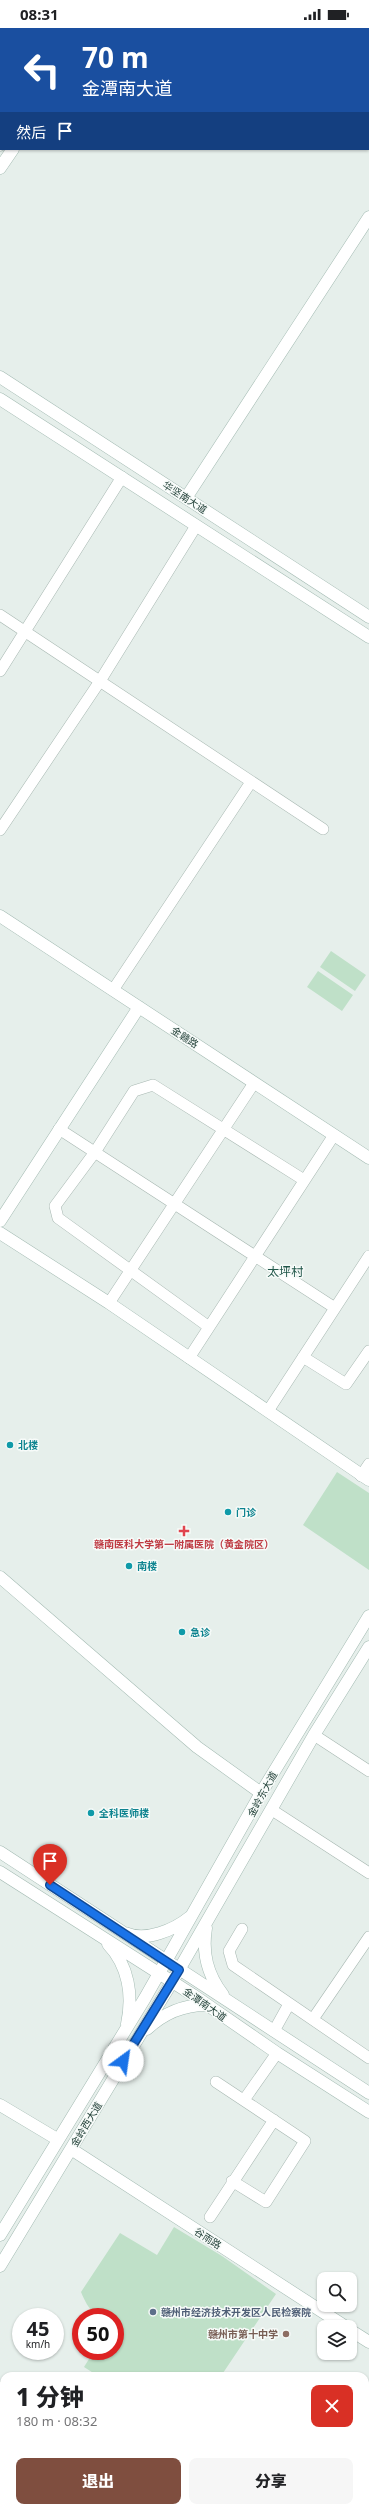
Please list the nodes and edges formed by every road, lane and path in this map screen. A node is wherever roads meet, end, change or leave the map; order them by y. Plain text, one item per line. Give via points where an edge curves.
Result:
1 (12, 150) edge
2 (0, 168) edge
3 (369, 217) edge
4 (0, 377) edge
5 (0, 399) edge
6 (122, 478) junction
7 (186, 498) junction
8 (196, 526) junction
9 (0, 615) edge
10 (369, 617) edge
11 (26, 632) junction
12 (369, 637) edge
13 (0, 671) edge
14 (100, 681) junction
15 (251, 782) junction
16 (323, 829) dead end
17 (0, 830) edge
18 (0, 916) edge
19 (113, 990) junction
20 (139, 1008) junction
21 (254, 1083) junction
22 (59, 1129) junction
23 (223, 1130) junction
24 (334, 1135) junction
25 (95, 1152) junction
26 (369, 1158) edge
27 (304, 1180) junction
28 (174, 1203) junction
29 (0, 1221) edge
30 (0, 1233) edge
31 (255, 1256) junction
32 (369, 1256) edge
33 (130, 1271) junction
34 (109, 1303) junction
35 (335, 1308) junction
36 (209, 1327) junction
37 (369, 1350) edge
38 (303, 1357) junction
39 (189, 1358) junction
40 (268, 1412) junction
41 (369, 1464) edge
42 (365, 1478) edge
43 (0, 1577) edge
44 (369, 1616) edge
45 (369, 1647) edge
46 (314, 1736) junction
47 (369, 1771) edge
48 (261, 1794) junction
49 (272, 1810) junction
50 (232, 1849) junction
51 (0, 1852) edge
52 (245, 1856) junction
53 (0, 1872) edge
54 (369, 1873) edge
55 (196, 1912) junction
56 (206, 1925) junction
57 (112, 1927) junction
58 (242, 1929) dead end
59 (369, 1936) edge
60 (103, 1939) junction
61 (166, 1962) junction
62 (179, 1970) junction
63 (159, 1974) junction
64 (172, 1982) junction
65 (229, 2001) junction
66 (289, 2004) junction
67 (206, 2005) junction
68 (313, 2020) junction
69 (274, 2031) junction
70 (124, 2034) junction
71 (138, 2036) junction
72 (277, 2053) junction
73 (369, 2058) edge
74 (216, 2082) dead end
75 (369, 2093) edge
76 (244, 2100) junction
77 (0, 2105) edge
78 (369, 2112) edge
79 (274, 2120) junction
80 (57, 2139) junction
81 (70, 2149) junction
82 (232, 2181) junction
83 (210, 2217) dead end
84 (0, 2235) edge
85 (0, 2266) edge
86 (335, 2320) edge
87 (357, 2334) edge
88 (369, 2342) edge

1 - 2 main road
3 - 7 main road
4 - 7 main road, 华坚南大道
5 - 6 main road, 华坚南大道
6 - 8 main road, 华坚南大道
6 - 11 street
7 - 10 main road, 华坚南大道
8 - 12 main road, 华坚南大道
8 - 14 street
9 - 11 street
11 - 13 street
11 - 14 street
14 - 15 street
14 - 17 street
15 - 16 street
15 - 19 street
18 - 19 main road, 金赣路
19 - 20 main road, 金赣路
20 - 21 main road, 金赣路
20 - 22 main road
21 - 23 street
21 - 24 main road, 金赣路
22 - 25 street
22 - 29 main road
23 - 25 street via 153,1085 134,1092
23 - 27 street
23 - 28 street
24 - 26 main road, 金赣路
24 - 27 street
25 - 28 street
25 - 33 street via 55,1206 58,1218
27 - 31 street
28 - 31 street
28 - 33 street
30 - 34 main road
31 - 35 street
31 - 36 street
32 - 35 street
33 - 34 street
33 - 36 street
34 - 39 main road
35 - 38 street
36 - 39 street
37 - 38 street via 346,1384
38 - 40 street
39 - 40 main road
40 - 42 main road
41 - 42 street
43 - 48 main road via 197,1747
44 - 48 main road, 金岭东大道
45 - 46 main road, 金岭东大道
46 - 47 street
46 - 49 main road, 金岭东大道
48 - 50 main road, 金岭东大道
49 - 52 main road, 金岭东大道
49 - 54 street
50 - 52 main road
50 - 55 main road, 金岭东大道
51 - 57 main road, 金潭南大道
52 - 56 main road, 金岭东大道
53 - 60 main road, 金潭南大道
55 - 57 main road via 173,1928 155,1934 129,1934
55 - 61 main road, 金岭东大道
56 - 62 main road, 金岭东大道
56 - 65 main road via 205,1953 209,1970 217,1987
57 - 61 main road, 金潭南大道
58 - 66 street via 230,1951 233,1965
59 - 68 street
60 - 63 main road, 金潭南大道
60 - 70 main road via 117,1956 129,1985 129,2015
61 - 62 main road, 金潭南大道
61 - 63 main road, 金岭东大道
62 - 64 main road, 金岭东大道
62 - 65 main road, 金潭南大道
63 - 64 main road, 金潭南大道
63 - 70 main road, 金岭西大道
64 - 67 main road, 金潭南大道
64 - 71 main road, 金岭西大道
65 - 69 main road, 金潭南大道
66 - 68 street
66 - 69 street
67 - 71 main road via 189,2006 171,2012
67 - 72 main road, 金潭南大道
68 - 73 street
69 - 75 main road, 金潭南大道
70 - 80 main road, 金岭西大道
71 - 81 main road, 金岭西大道
72 - 76 street
72 - 78 main road, 金潭南大道
74 - 76 street
76 - 79 street
77 - 80 main road
79 - 82 street
79 - 82 street via 305,2141 266,2202
80 - 84 main road, 金岭西大道
81 - 85 main road, 金岭西大道
81 - 86 main road, 谷雨路
82 - 83 street
87 - 88 main road

